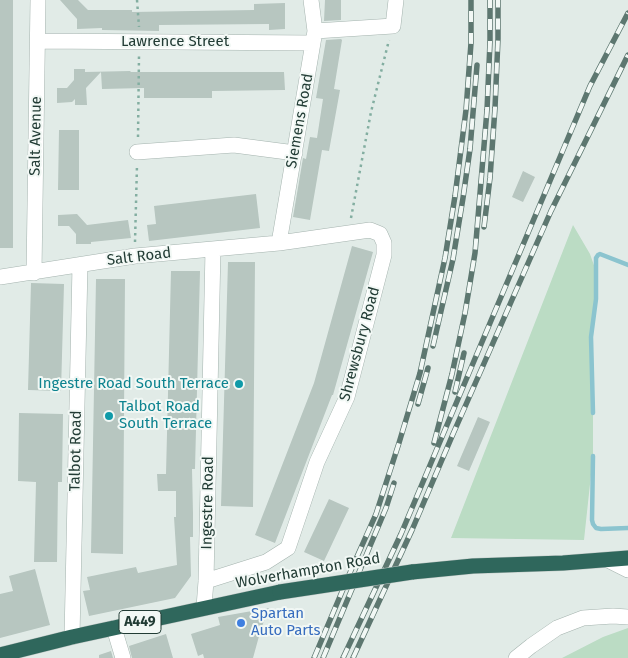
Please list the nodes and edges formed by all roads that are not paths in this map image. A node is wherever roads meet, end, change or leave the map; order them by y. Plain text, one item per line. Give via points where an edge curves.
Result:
1 (38, 0) edge
2 (311, 0) edge
3 (396, 0) edge
4 (314, 37) junction
5 (38, 41) junction
6 (138, 152) road end
7 (294, 153) junction
8 (279, 243) junction
9 (214, 249) junction
10 (80, 265) junction
11 (34, 273) junction
12 (0, 277) edge
13 (628, 558) edge
14 (608, 560) junction
15 (628, 570) edge
16 (206, 581) junction
17 (204, 607) junction
18 (628, 617) edge
19 (114, 628) junction
20 (72, 637) junction
21 (0, 655) edge
22 (123, 658) edge
23 (516, 658) edge

1 - 5 street, Salt Avenue
2 - 4 street, Siemens Road
3 - 4 street, Lawrence Street via 393,26
4 - 5 street, Lawrence Street
4 - 7 street, Siemens Road
5 - 11 street, Salt Avenue
6 - 7 street via 234,145
7 - 8 street, Siemens Road
8 - 9 street, Salt Road
8 - 16 street, Shrewsbury Road via 370,230 380,234 384,255 348,397 317,462 288,548 266,562
9 - 10 street, Salt Road
9 - 16 street, Ingestre Road
10 - 11 street, Salt Road
10 - 20 street, Talbot Road
11 - 12 street, Salt Road
13 - 14 highway, Wolverhampton Road / A449
14 - 15 street
14 - 17 highway, Wolverhampton Road / A449, bridge via 412,572
16 - 17 street, Ingestre Road
17 - 19 highway, Wolverhampton Road / A449
18 - 23 street via 583,618 557,628
19 - 20 highway, Wolverhampton Road / A449
19 - 22 street
20 - 21 highway, Wolverhampton Road / A449

